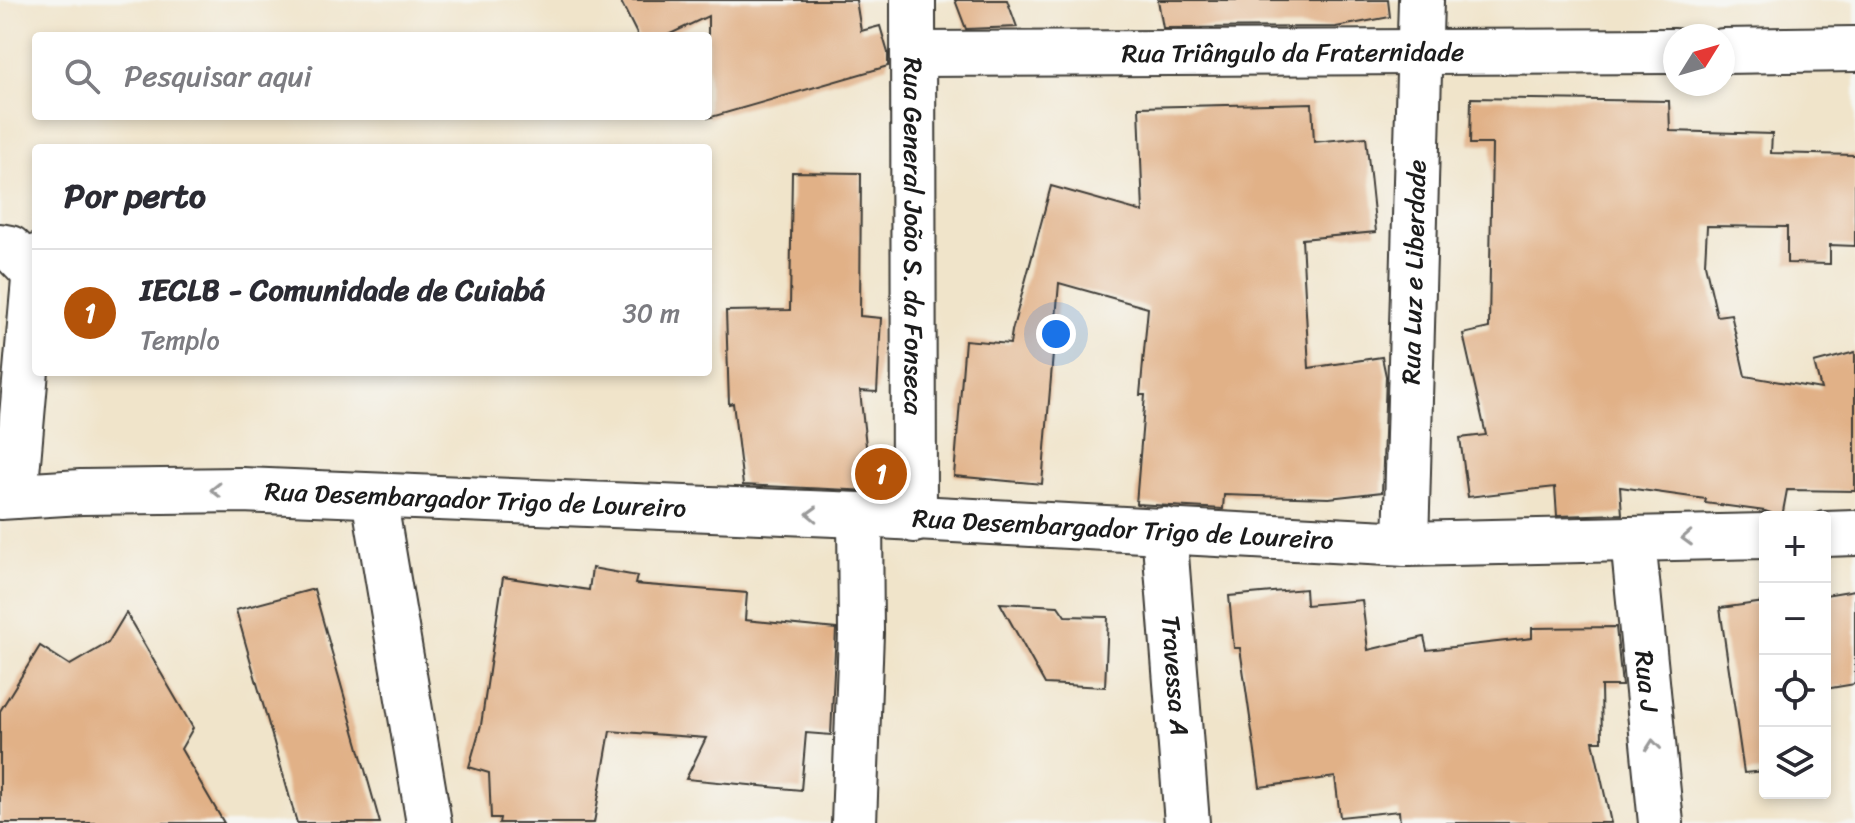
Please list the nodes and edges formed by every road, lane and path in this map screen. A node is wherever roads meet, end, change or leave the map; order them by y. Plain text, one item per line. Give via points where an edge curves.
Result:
1 (913, 0) edge
2 (1421, 0) edge
3 (1855, 49) edge
4 (1663, 51) edge
5 (1735, 51) edge
6 (1419, 53) junction
7 (913, 54) junction
8 (0, 246) edge
9 (32, 263) edge
10 (32, 290) edge
11 (7, 497) edge
12 (374, 497) junction
13 (860, 515) junction
14 (914, 520) junction
15 (1164, 530) junction
16 (1855, 533) edge
17 (1831, 534) edge
18 (1759, 536) edge
19 (1633, 540) junction
20 (1406, 544) junction
21 (429, 823) edge
22 (854, 823) edge
23 (1187, 823) edge
24 (1661, 823) edge

1 - 7 street, Rua General João S. da Fonseca
2 - 6 street, Rua Luz e Liberdade
3 - 5 street
4 - 6 street, Rua Triângulo da Fraternidade
6 - 7 street, Rua Triângulo da Fraternidade
6 - 20 street, Rua Luz e Liberdade
7 - 14 street, Rua General João S. da Fonseca
8 - 9 street
10 - 11 street
12 -> 11 street, Rua Desembargador Trigo de Loureiro via 242,490
13 -> 12 street, Rua Desembargador Trigo de Loureiro
12 - 21 street
13 - 14 street, Rua Desembargador Trigo de Loureiro
13 - 22 street
14 - 15 street, Rua Desembargador Trigo de Loureiro
15 - 20 street, Rua Desembargador Trigo de Loureiro
15 - 23 street, Travessa A
16 - 17 street
18 -> 19 street, Rua Desembargador Trigo de Loureiro
19 - 20 street, Rua Desembargador Trigo de Loureiro
24 -> 19 street, Rua J

